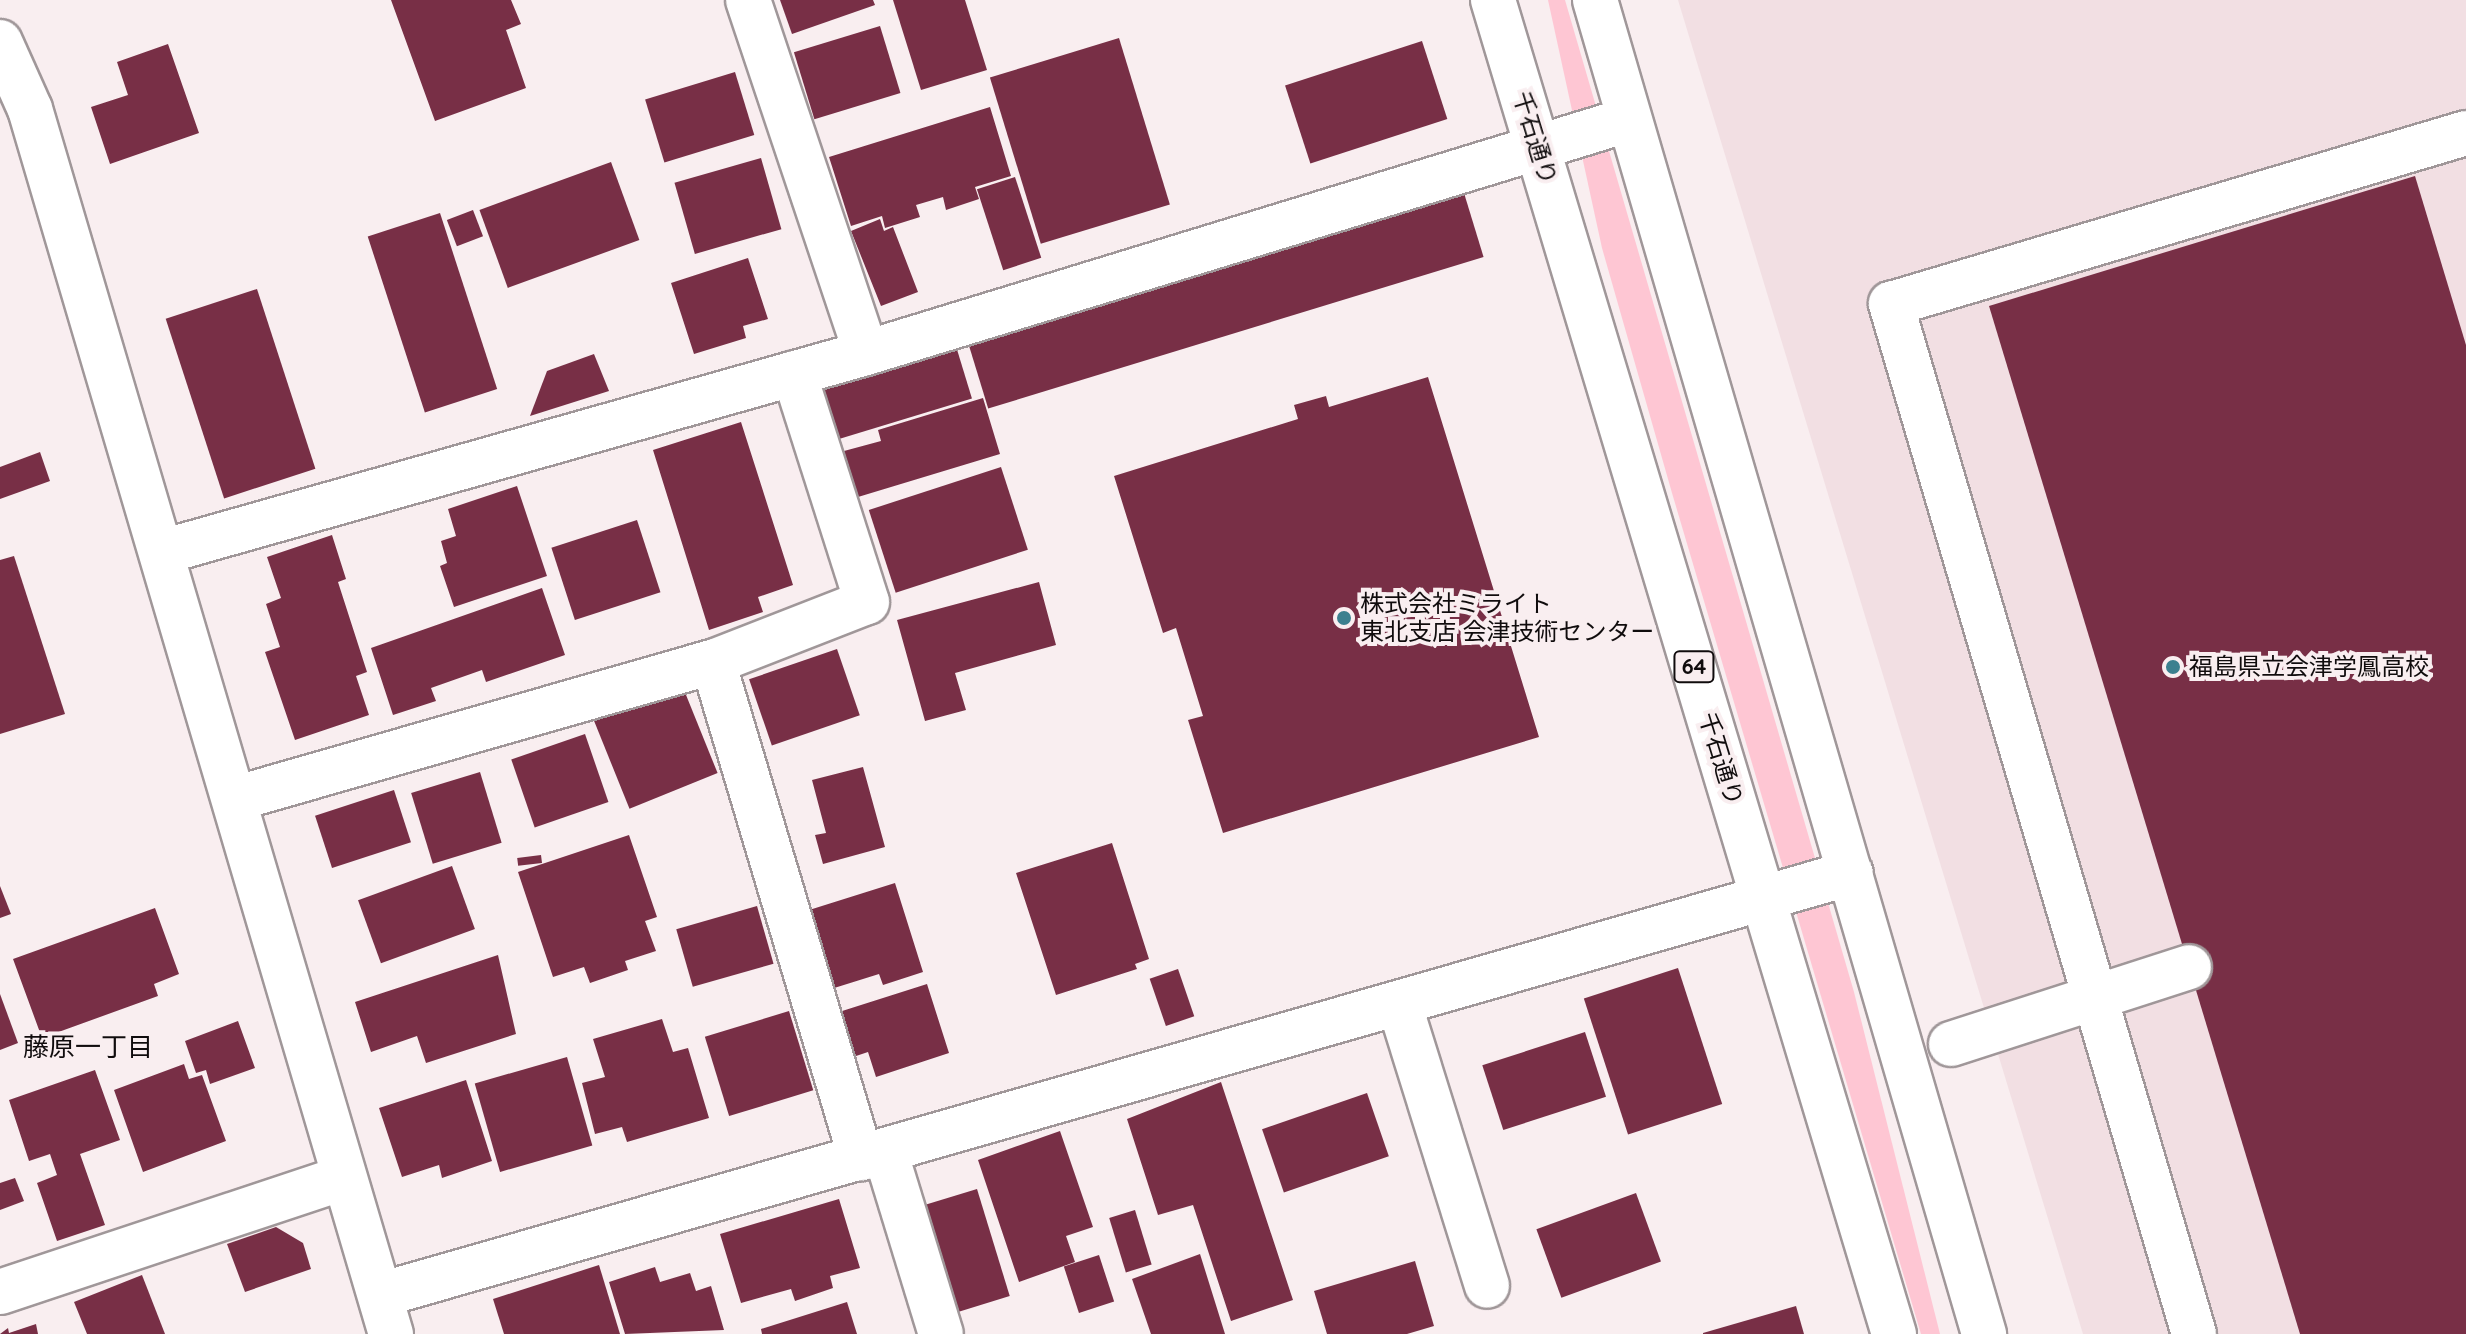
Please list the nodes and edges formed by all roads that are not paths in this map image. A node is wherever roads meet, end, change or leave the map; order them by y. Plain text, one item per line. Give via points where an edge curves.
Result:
1 (748, 0) edge
2 (1493, 0) edge
3 (1595, 0) edge
4 (0, 42) edge
5 (1627, 120) junction
6 (2466, 133) edge
7 (1538, 146) junction
8 (866, 353) junction
9 (794, 373) junction
10 (162, 552) junction
11 (713, 662) junction
12 (234, 799) junction
13 (1851, 873) junction
14 (1763, 898) junction
15 (2189, 967) dead end
16 (2095, 997) junction
17 (1399, 1003) junction
18 (1951, 1044) dead end
19 (873, 1155) junction
20 (343, 1178) junction
21 (1487, 1286) dead end
22 (0, 1292) edge
23 (385, 1315) edge
24 (941, 1334) edge
25 (1894, 1334) edge
26 (1984, 1334) edge
27 (2194, 1334) edge

1 - 8 street
2 - 7 street, 千石通り / 64
3 - 5 street
4 - 10 street via 30,109
5 - 7 street
5 - 13 street
6 - 16 street via 1891,304
7 - 8 street
7 - 14 street, 千石通り / 64
8 - 9 street
9 - 10 street
9 - 11 street via 867,602
10 - 12 street
11 - 12 street
11 - 19 street
12 - 20 street
13 - 14 street
13 - 26 street
14 - 17 street
14 - 25 street, 千石通り / 64
15 - 16 street
16 - 18 street
16 - 27 street
17 - 19 street
17 - 21 street
19 - 23 street
19 - 24 street
20 - 22 street
20 - 23 street

